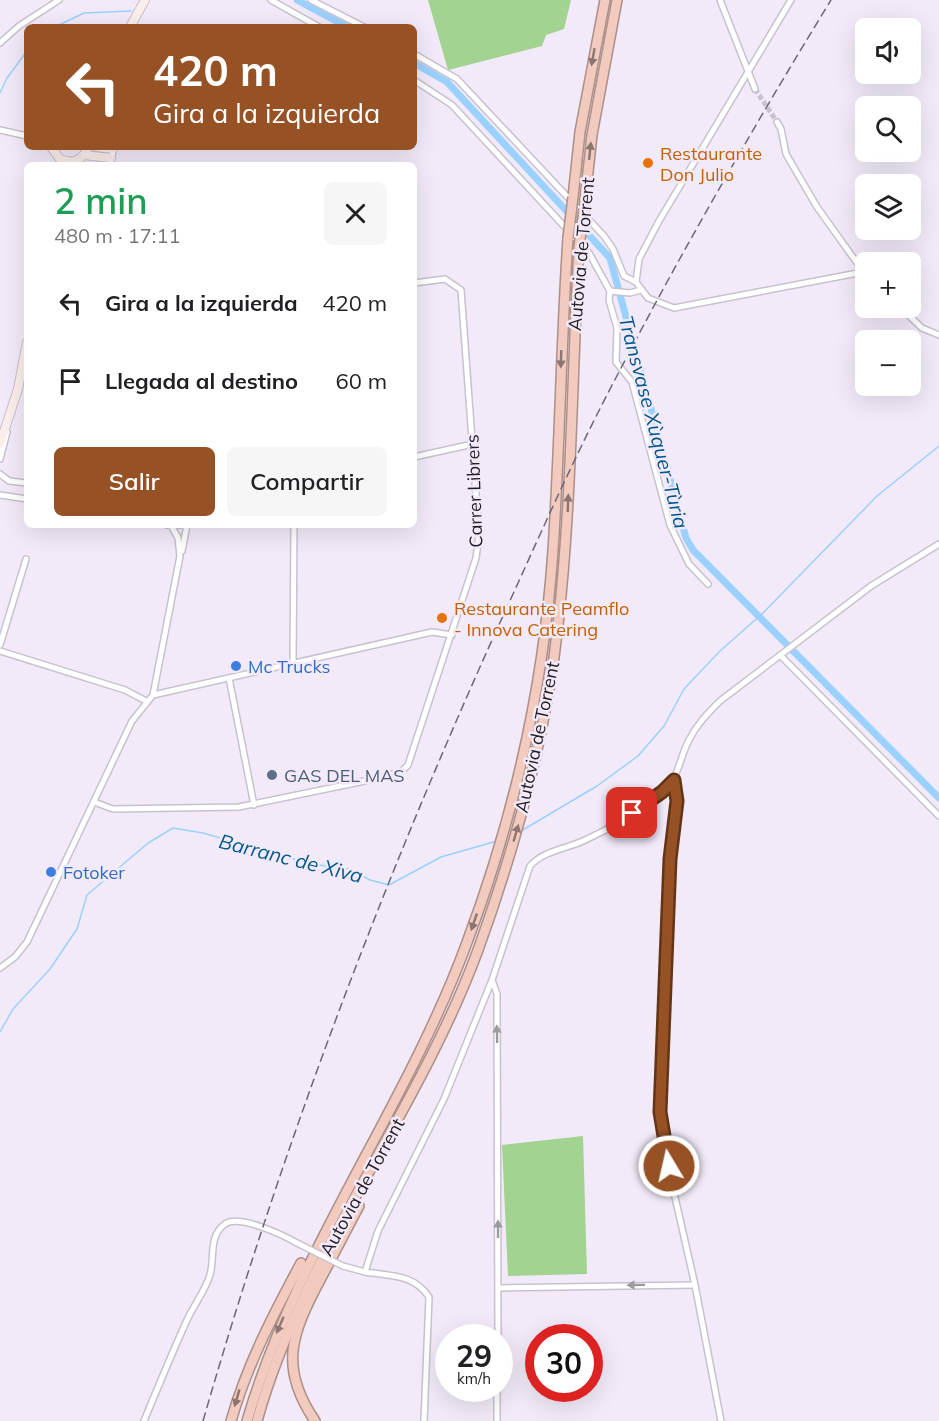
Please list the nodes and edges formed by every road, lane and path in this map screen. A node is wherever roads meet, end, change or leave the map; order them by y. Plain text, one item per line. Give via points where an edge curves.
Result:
1 (59, 0) edge
2 (145, 0) edge
3 (271, 0) edge
4 (311, 0) edge
5 (605, 0) edge
6 (617, 0) edge
7 (720, 0) edge
8 (791, 0) edge
9 (132, 24) edge
10 (314, 24) edge
11 (358, 24) edge
12 (0, 43) edge
13 (417, 56) edge
14 (747, 70) junction
15 (417, 82) edge
16 (755, 89) tunnel mouth
17 (777, 122) tunnel mouth
18 (0, 130) edge
19 (24, 135) edge
20 (86, 150) edge
21 (84, 155) junction
22 (75, 162) edge
23 (110, 162) edge
24 (855, 260) edge
25 (855, 275) edge
26 (636, 282) junction
27 (417, 283) edge
28 (610, 291) junction
29 (641, 291) junction
30 (912, 318) edge
31 (939, 335) edge
32 (24, 360) edge
33 (7, 424) junction
34 (0, 444) edge
35 (473, 444) junction
36 (417, 456) edge
37 (0, 459) edge
38 (0, 474) edge
39 (24, 483) edge
40 (0, 495) edge
41 (24, 499) edge
42 (171, 528) edge
43 (186, 528) edge
44 (294, 528) edge
45 (939, 544) edge
46 (180, 556) junction
47 (26, 559) dead end
48 (708, 584) dead end
49 (452, 635) junction
50 (0, 645) edge
51 (0, 651) edge
52 (782, 657) junction
53 (293, 663) junction
54 (229, 678) junction
55 (153, 695) junction
56 (146, 701) junction
57 (674, 780) junction
58 (94, 802) junction
59 (254, 805) junction
60 (939, 816) edge
61 (0, 968) edge
62 (492, 980) junction
63 (452, 1013) junction
64 (411, 1068) junction
65 (365, 1272) junction
66 (695, 1285) junction
67 (499, 1288) junction
68 (498, 1324) edge
69 (497, 1402) edge
70 (144, 1421) edge
71 (231, 1421) edge
72 (247, 1421) edge
73 (258, 1421) edge
74 (315, 1421) edge
75 (424, 1421) edge
76 (497, 1421) edge
77 (721, 1421) edge

1 - 12 street
2 - 9 street
3 - 10 street
4 - 11 street
5 -> 64 highway, Autovia de Torrent, bridge via 580,132 568,238 552,562 537,690 494,867 462,955
63 -> 6 highway, Autovia de Torrent, bridge via 507,866 541,733 558,628 567,528 579,247 594,124
7 - 14 street
8 - 14 street
13 - 26 street via 457,80 604,236 624,276
14 - 16 street
14 - 26 street via 639,259
15 - 28 street via 452,105 589,253
17 - 24 street via 786,154
18 - 19 street
20 - 21 street
21 - 22 street
21 - 23 street
25 - 29 street via 674,308 655,302
26 - 29 street
27 - 35 street, Carrer Librers via 445,279 461,290
28 - 29 street
28 - 48 street via 617,328 616,362 632,382 670,525 684,556
30 - 31 street
32 - 33 street
33 - 34 street
33 - 37 street
35 - 36 street
35 - 49 street, Carrer Librers via 479,549
38 - 39 street via 9,481
40 - 41 street
42 - 46 street via 178,538
43 - 46 street
44 - 53 street
45 - 52 street via 871,586 810,630
46 - 55 street
47 - 50 street
49 - 53 street via 432,632
49 - 59 street, Carrer Librers via 413,757 402,771
51 - 56 street via 125,690
52 - 57 street via 720,701 700,721
52 - 60 street
53 - 54 street
54 - 55 street
54 - 59 street
55 - 56 street
56 - 58 street via 132,721
57 - 62 street via 617,823 584,841 536,859 524,880
57 - 66 street via 677,801 670,859 660,1112
58 - 59 street, Carrer Librers via 113,809
58 - 61 street via 27,942
62 - 65 street via 444,1099 378,1231
67 -> 62 street via 496,994
63 - 73 highway, Autovia de Torrent via 314,1274 285,1338
63 - 74 highway via 426,1077 298,1320 292,1348 294,1378
64 -> 71 highway via 265,1330
64 -> 72 highway, Autovia de Torrent via 305,1269 276,1334
65 - 70 street, bridge via 342,1266 277,1233 243,1222 225,1223 214,1240 210,1275
65 - 75 street via 410,1280 421,1285 429,1297
66 -> 67 street
66 - 77 street
67 - 68 street
69 - 76 street

